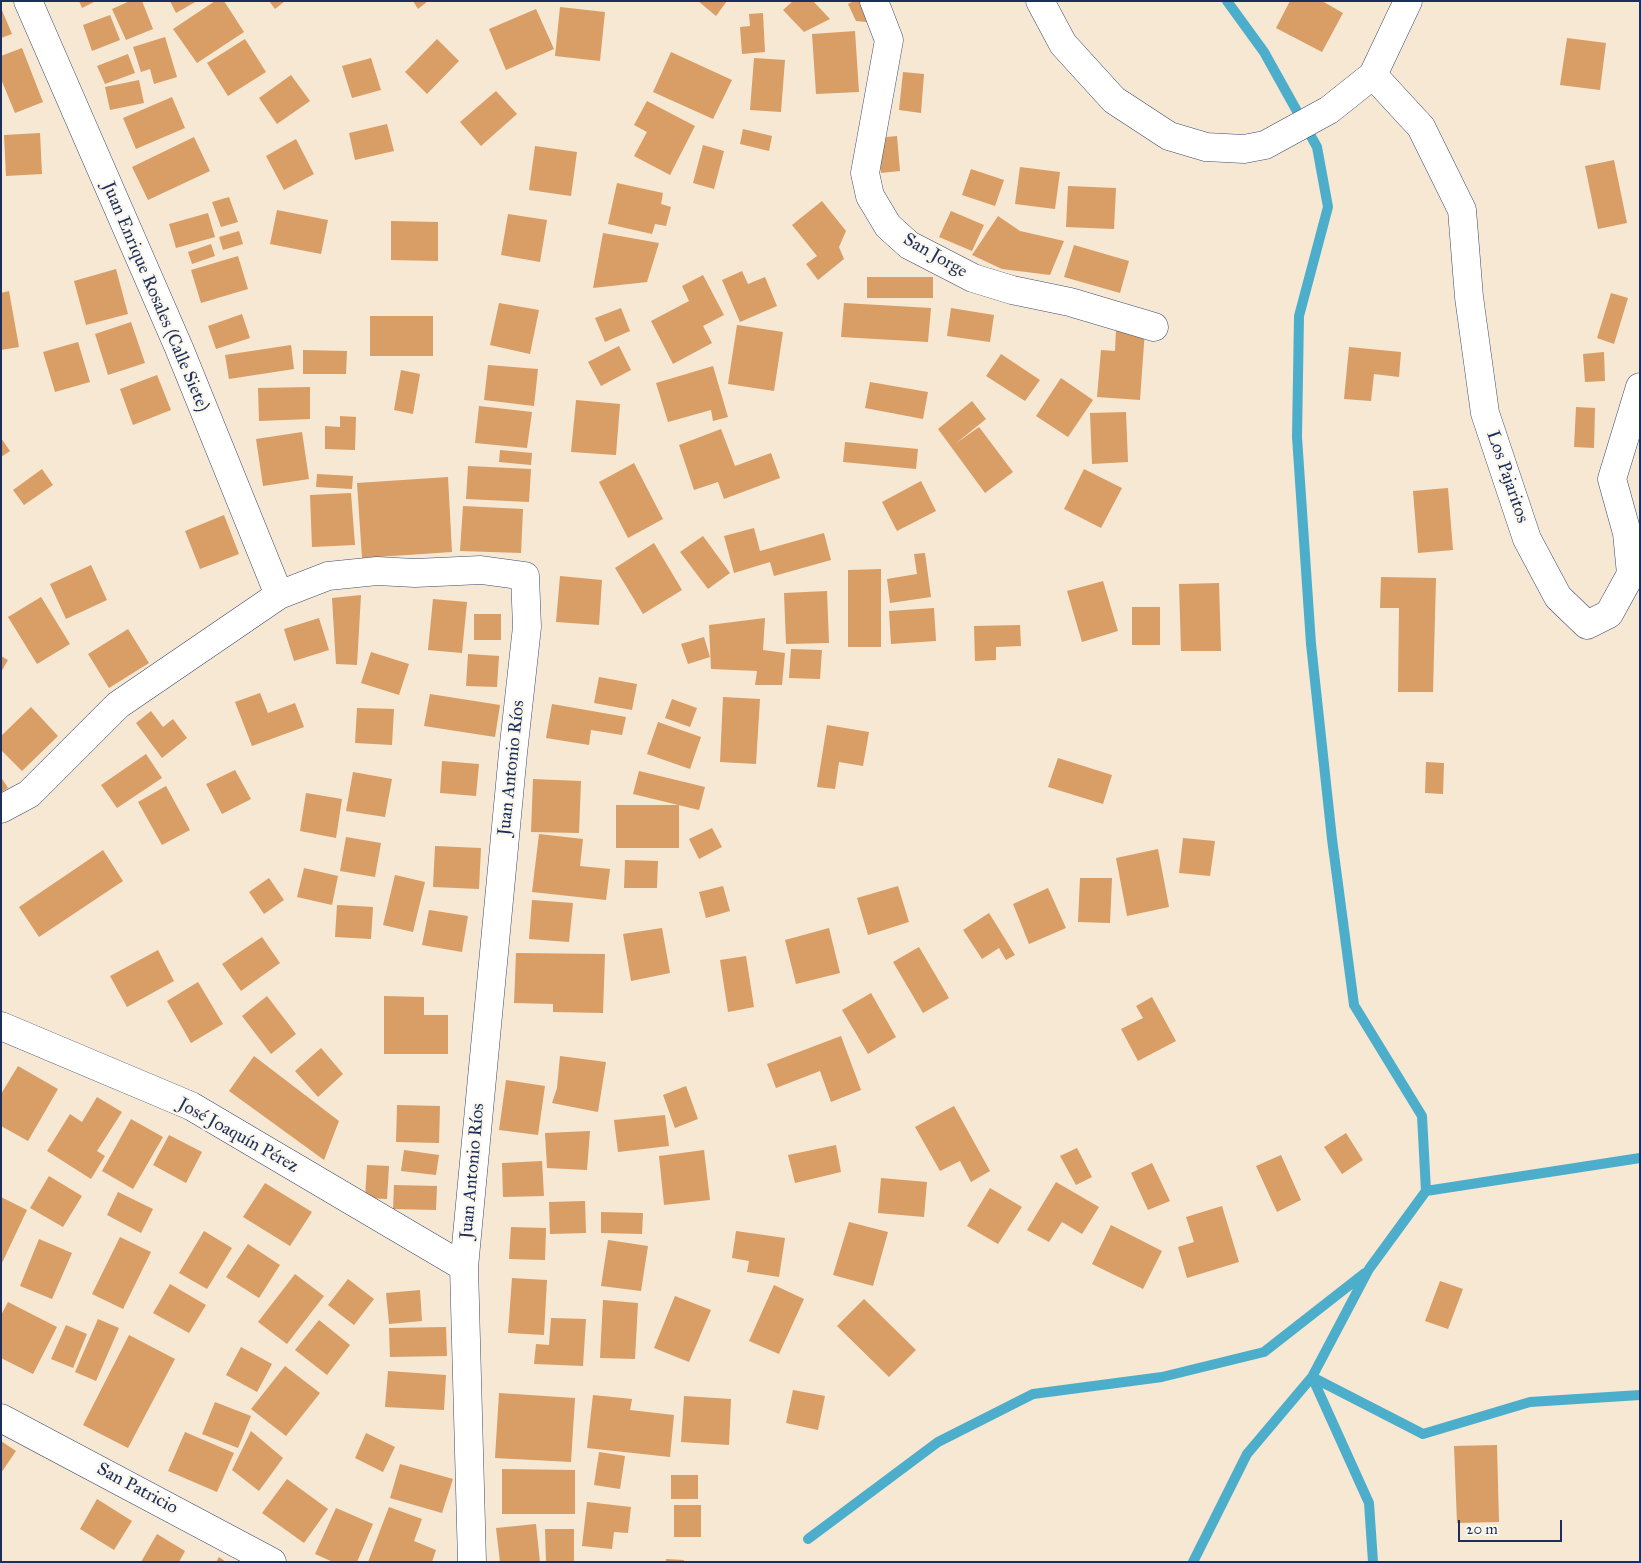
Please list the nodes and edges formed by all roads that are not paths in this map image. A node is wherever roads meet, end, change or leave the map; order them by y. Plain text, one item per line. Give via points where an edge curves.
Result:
1 (28, 1) edge
2 (874, 1) edge
3 (1040, 1) edge
4 (1408, 1) edge
5 (1373, 75) junction
6 (1154, 327) dead end
7 (1640, 387) edge
8 (279, 595) junction
9 (1, 809) edge
10 (1, 1026) edge
11 (464, 1267) junction
12 (1, 1418) edge
13 (272, 1562) edge
14 (472, 1562) edge

1 - 8 street, Juan Enrique Rosales (Calle Siete) via 179,348
2 - 6 street, San Jorge via 889,40 864,173 870,196 888,226 909,245 973,278
3 - 5 street via 1062,44 1114,100 1169,136 1206,147 1244,149 1265,145 1330,110
4 - 5 street
5 - 7 street, Los Pajaritos via 1421,127 1462,210 1469,297 1485,413 1527,539 1558,597 1587,626 1609,614 1631,574 1626,534 1612,479
8 - 9 street, Juan Antonio Ríos via 118,705 29,794
8 - 11 street, Juan Antonio Ríos via 328,576 377,571 481,570 525,576 528,627 512,753
10 - 11 street, José Joaquín Pérez via 191,1106
11 - 14 street, Juan Antonio Ríos
12 - 13 street, San Patricio

